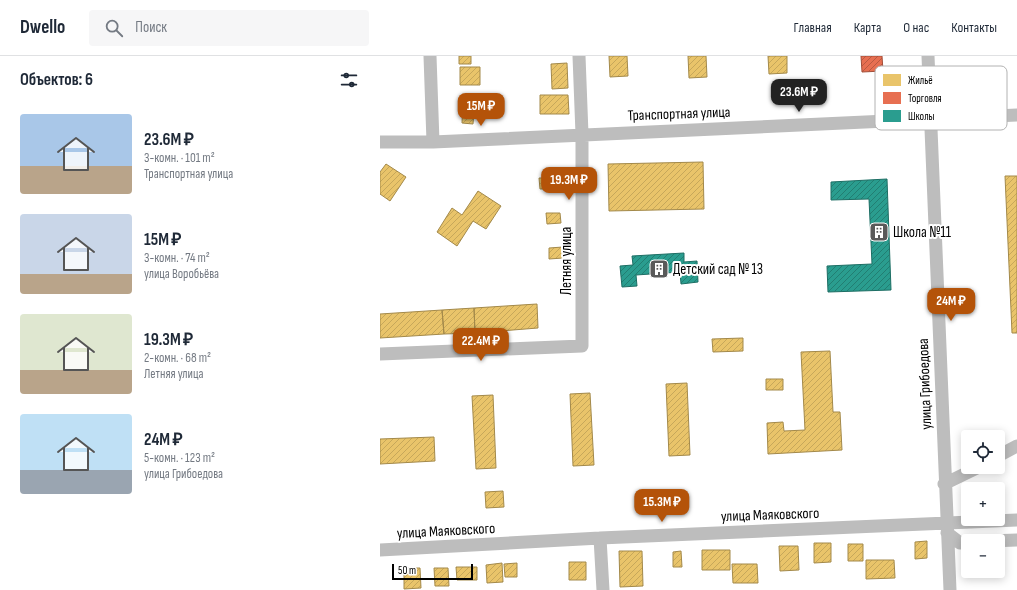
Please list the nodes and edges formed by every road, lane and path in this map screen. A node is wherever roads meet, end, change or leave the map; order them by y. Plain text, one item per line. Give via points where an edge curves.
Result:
1 (430, 56) edge
2 (579, 56) edge
3 (928, 56) edge
4 (929, 66) edge
5 (1017, 115) edge
6 (1007, 116) edge
7 (875, 122) edge
8 (932, 130) edge
9 (582, 134) junction
10 (380, 142) edge
11 (433, 142) junction
12 (380, 354) edge
13 (1017, 446) edge
14 (1005, 452) edge
15 (965, 474) edge
16 (944, 484) junction
17 (1017, 520) edge
18 (946, 529) junction
19 (600, 538) junction
20 (1005, 540) edge
21 (1017, 540) edge
22 (961, 542) edge
23 (380, 550) edge
24 (603, 590) edge
25 (950, 590) edge

1 - 11 street
2 - 9 street, Летняя улица
3 - 4 street, улица Грибоедова
5 - 6 street, Транспортная улица
7 - 9 street, Транспортная улица
8 - 16 street, улица Грибоедова
9 - 11 street, Транспортная улица
9 - 12 street, Летняя улица via 582,346
10 - 11 street, Транспортная улица
13 - 14 street
15 - 16 street
16 - 18 street, улица Грибоедова
17 - 18 street, улица Маяковского
18 - 19 street, улица Маяковского
18 - 22 street
18 - 25 street, улица Грибоедова
19 - 23 street, улица Маяковского
19 - 24 street
20 - 21 street

